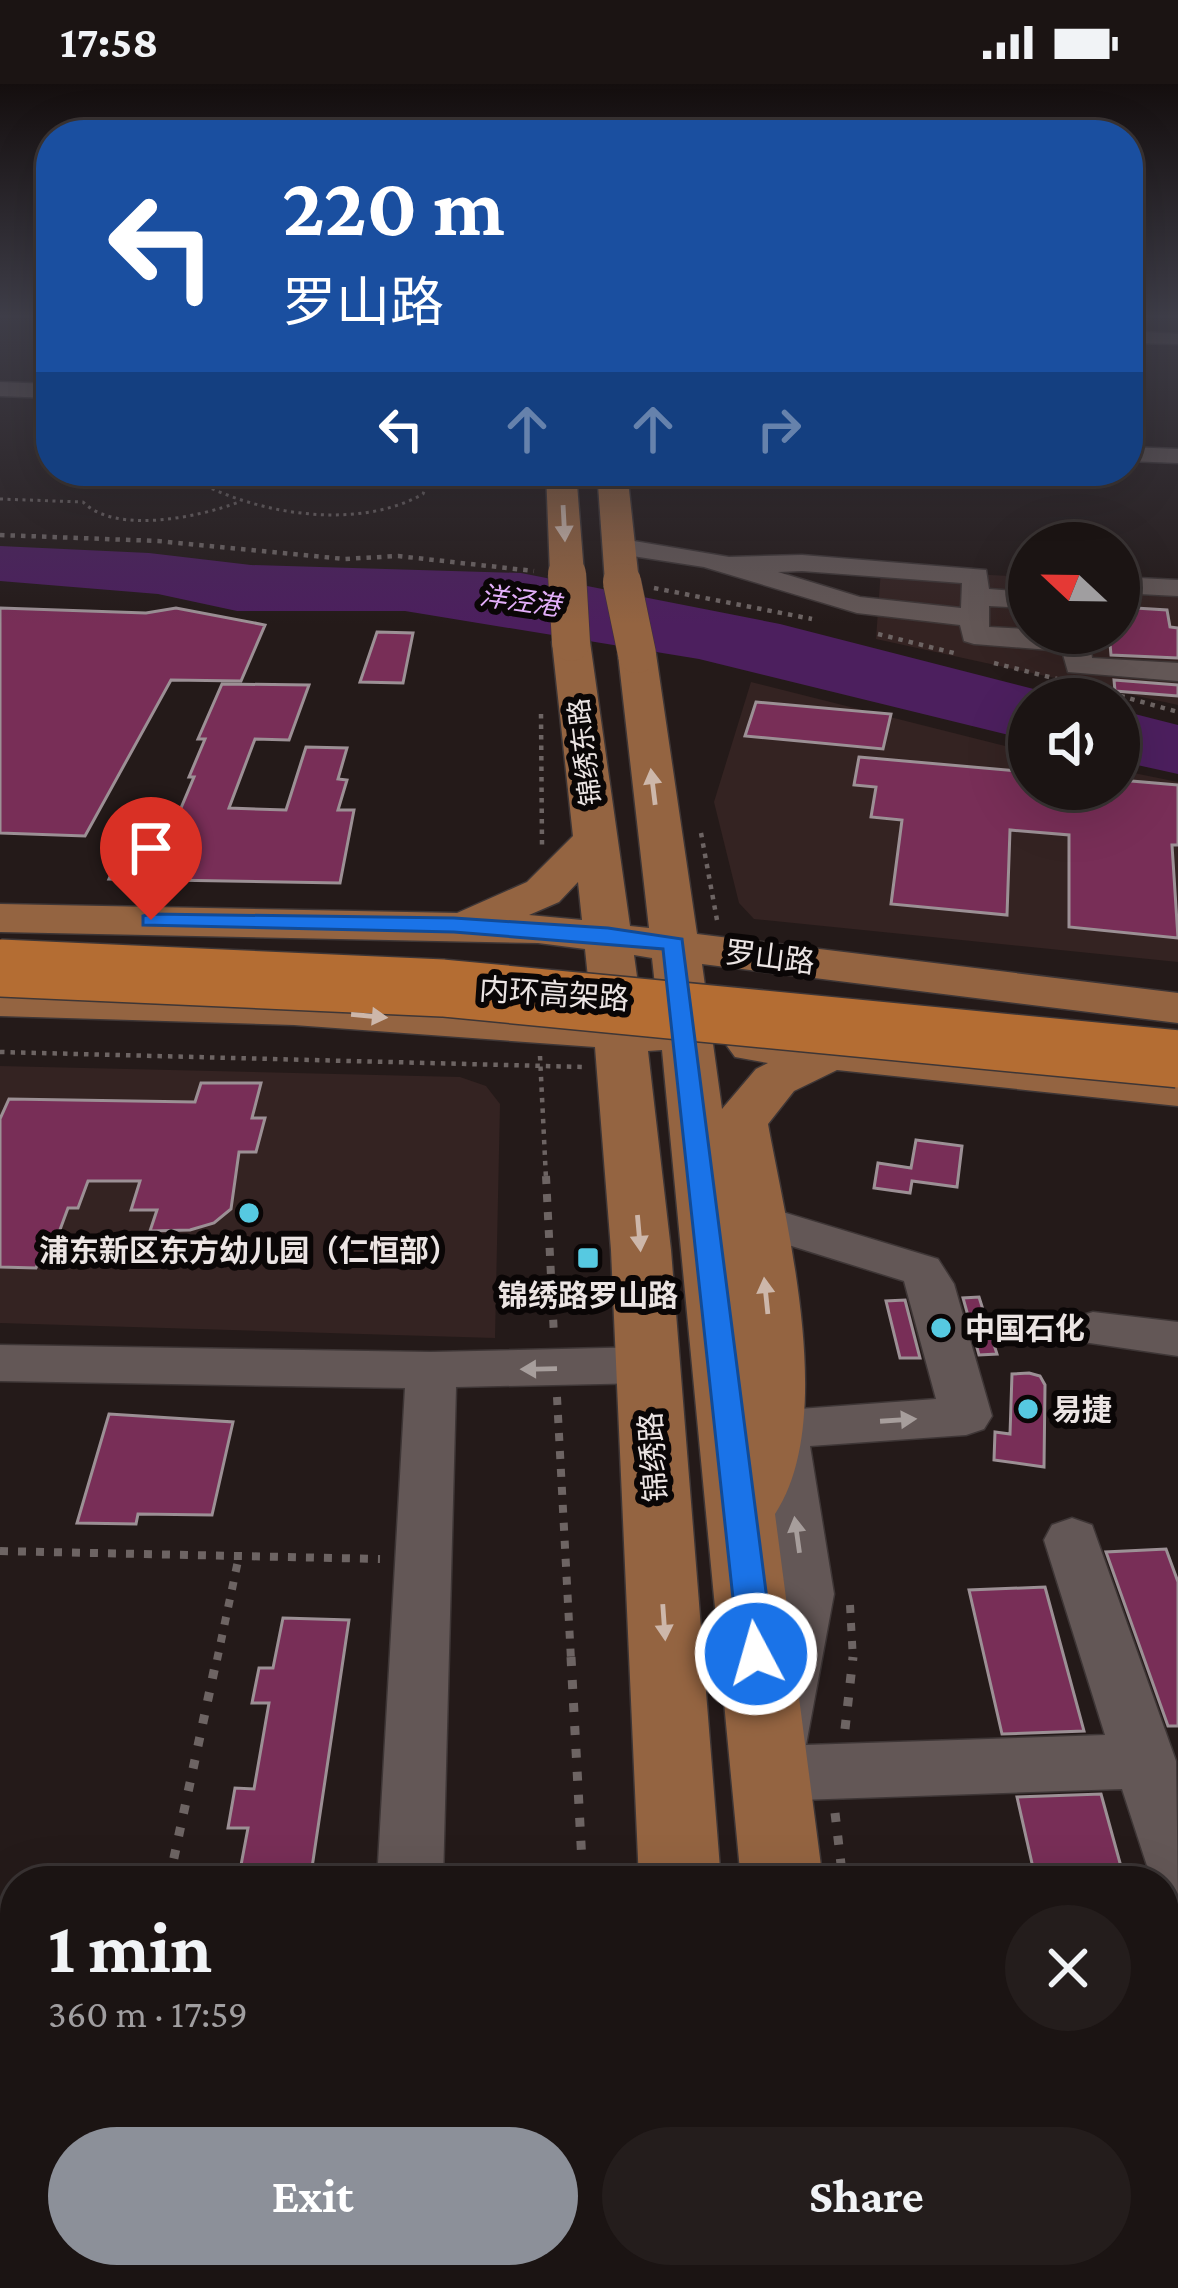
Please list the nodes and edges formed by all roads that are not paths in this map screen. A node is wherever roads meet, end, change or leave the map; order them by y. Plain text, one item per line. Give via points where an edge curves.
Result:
1 (1143, 444) edge
2 (1178, 444) edge
3 (1143, 447) edge
4 (1178, 456) edge
5 (562, 486) edge
6 (614, 486) edge
7 (622, 564) junction
8 (729, 565) junction
9 (1008, 586) edge
10 (1140, 586) edge
11 (1178, 588) edge
12 (974, 597) junction
13 (1008, 599) edge
14 (1008, 636) edge
15 (1079, 654) edge
16 (1178, 672) edge
17 (596, 839) junction
18 (663, 871) junction
19 (0, 918) edge
20 (454, 925) junction
21 (608, 934) junction
22 (674, 944) junction
23 (0, 945) edge
24 (808, 962) junction
25 (0, 968) edge
26 (0, 1001) edge
27 (1178, 1008) edge
28 (492, 1026) junction
29 (1178, 1028) edge
30 (687, 1039) junction
31 (829, 1054) junction
32 (1178, 1059) edge
33 (588, 1068) junction
34 (1178, 1090) edge
35 (756, 1219) junction
36 (1093, 1329) dead end
37 (1178, 1340) edge
38 (0, 1363) edge
39 (647, 1365) junction
40 (431, 1370) junction
41 (779, 1412) junction
42 (743, 1534) junction
43 (1072, 1540) dead end
44 (1145, 1761) junction
45 (770, 1774) junction
46 (411, 1866) edge
47 (679, 1866) edge
48 (780, 1866) edge
49 (1178, 1866) edge

1 - 2 street
3 - 4 street
5 -> 17 main road, 锦绣东路, bridge
6 - 7 main road
7 - 8 street via 668,551
18 -> 7 main road, bridge
8 - 12 street via 802,563
8 - 12 street via 857,605
9 - 12 street
10 - 11 street
12 - 13 street
12 - 14 street via 974,635
15 - 16 street via 1079,666
17 - 20 main road via 543,892
17 - 21 main road, 锦绣东路
18 - 22 main road
18 - 24 main road via 717,918
19 - 20 main road, 罗山路
20 - 21 main road, 罗山路
21 - 22 main road, 罗山路
21 - 33 main road, 锦绣东路
22 - 24 main road, 罗山路
22 - 30 main road
23 - 29 highway, 内环高架路 via 496,963
24 - 27 main road, 罗山路
25 - 32 highway, 内环高架路, bridge via 313,976 634,999
26 -> 28 main road
28 - 33 main road
28 - 33 main road
30 - 31 main road
30 - 33 main road
30 - 42 main road
31 - 34 main road
31 - 35 main road via 775,1080 740,1121
33 -> 39 main road, 锦绣路
41 -> 35 main road
41 -> 35 street via 966,1416 921,1270
36 - 37 street
38 - 40 street
39 -> 40 street
39 -> 47 main road, 锦绣路
40 - 46 street
41 - 42 main road
45 -> 41 street via 806,1594
42 - 45 main road
43 - 44 street
44 - 45 street
44 - 49 street
45 - 48 main road

